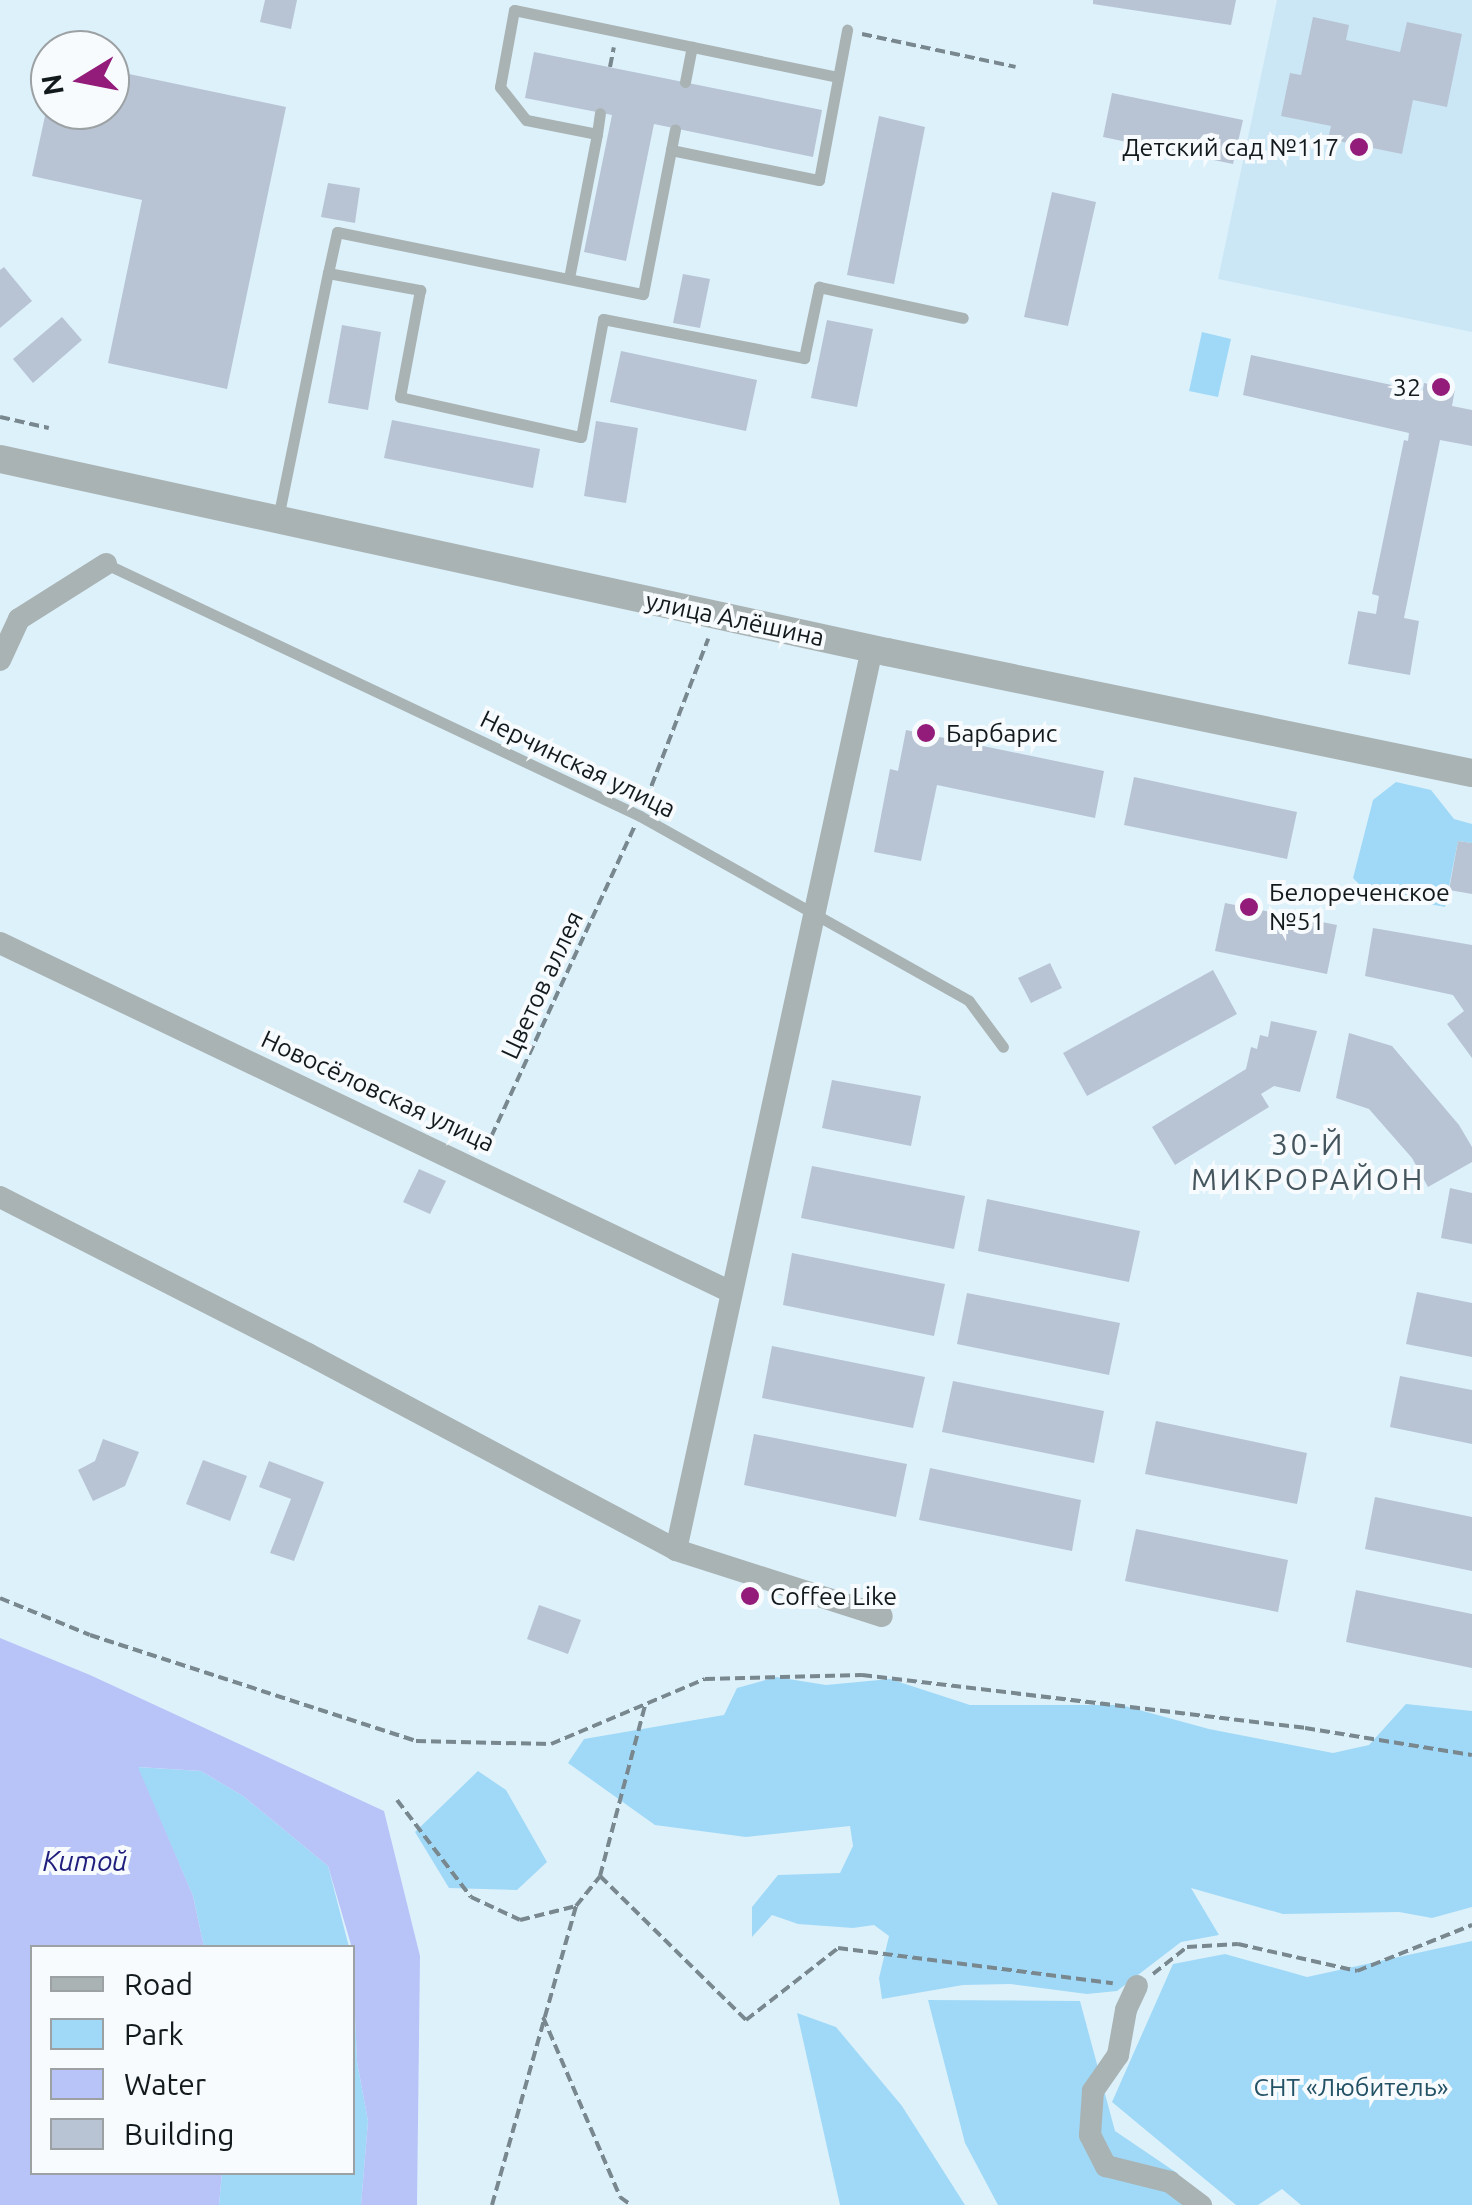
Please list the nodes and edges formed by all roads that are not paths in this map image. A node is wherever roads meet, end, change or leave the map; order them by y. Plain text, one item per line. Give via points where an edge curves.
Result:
1 (514, 5) edge
2 (848, 30) road end
3 (692, 46) junction
4 (838, 77) junction
5 (685, 82) dead end
6 (600, 113) dead end
7 (676, 129) dead end
8 (596, 134) junction
9 (671, 150) junction
10 (328, 273) junction
11 (568, 278) junction
12 (963, 318) dead end
13 (0, 459) edge
14 (278, 520) junction
15 (106, 564) joint
16 (872, 648) junction
17 (0, 660) edge
18 (1472, 773) edge
19 (811, 915) junction
20 (0, 944) edge
21 (1002, 1047) dead end
22 (0, 1197) edge
23 (731, 1292) junction
24 (676, 1550) junction
25 (882, 1616) dead end
26 (1137, 1986) road end
27 (1200, 2205) edge

1 - 3 lane
1 - 8 lane via 500,87 526,120
2 - 4 lane
3 - 4 lane
3 - 5 lane
4 - 9 lane via 819,180
6 - 8 lane
7 - 9 lane
8 - 11 lane
9 - 11 lane via 643,294
10 - 11 lane via 338,232
10 - 12 lane via 420,290 400,397 580,437 603,319 804,358 819,288
10 - 14 lane
13 - 14 street, улица Алёшина
14 - 16 street, улица Алёшина
15 - 17 street via 20,619
15 - 19 lane, Нерчинская улица via 640,816
16 - 18 street, улица Алёшина
16 - 19 street
19 - 21 lane, Нерчинская улица via 969,1001
19 - 23 street
20 - 23 street, Новосёловская улица
22 - 24 street
23 - 24 street
24 - 25 street
26 - 27 street via 1118,2055 1092,2092 1090,2135 1106,2166 1170,2182

